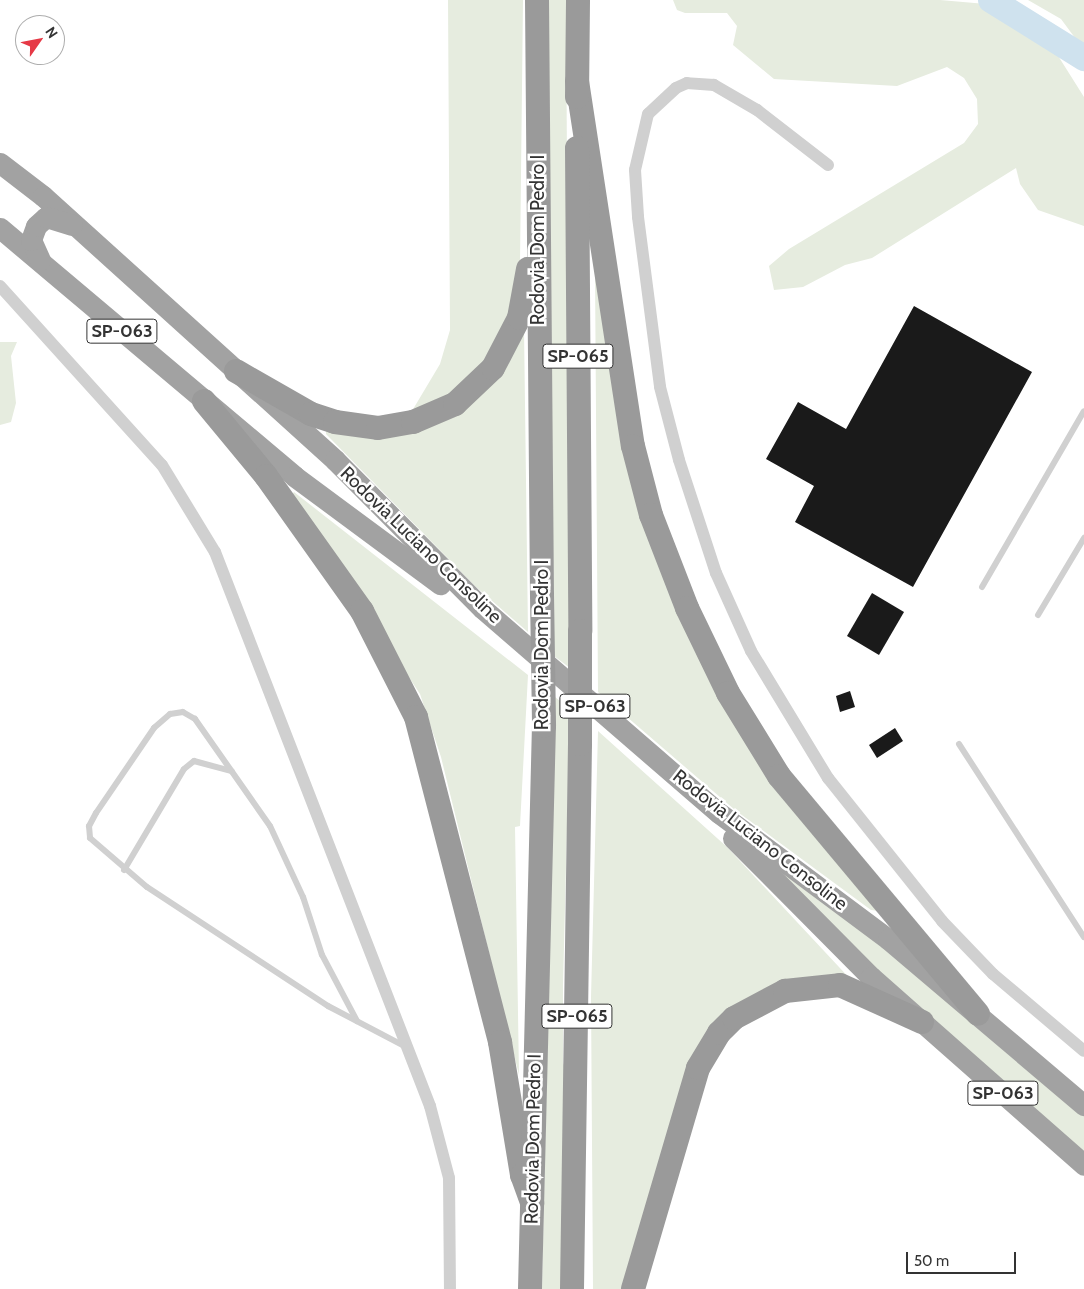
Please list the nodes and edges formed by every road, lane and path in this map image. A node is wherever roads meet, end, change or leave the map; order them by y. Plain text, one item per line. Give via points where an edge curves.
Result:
1 (537, 0) edge
2 (578, 0) edge
3 (577, 81) junction
4 (0, 163) edge
5 (828, 165) dead end
6 (0, 228) edge
7 (77, 228) junction
8 (538, 242) junction
9 (40, 260) junction
10 (0, 286) edge
11 (236, 371) junction
12 (204, 401) junction
13 (1084, 411) edge
14 (1084, 538) edge
15 (982, 587) dead end
16 (1038, 616) dead end
17 (959, 744) dead end
18 (232, 771) junction
19 (124, 870) junction
20 (1084, 937) edge
21 (978, 1014) junction
22 (357, 1021) junction
23 (922, 1022) junction
24 (409, 1048) junction
25 (1084, 1051) edge
26 (1084, 1105) edge
27 (1084, 1165) edge
28 (532, 1203) junction
29 (450, 1289) edge
30 (530, 1289) edge
31 (572, 1289) edge
32 (633, 1289) edge

1 - 8 highway, Rodovia Dom Pedro I / SP-065
2 - 3 highway, Rodovia Dom Pedro I / SP-065
3 - 21 highway via 633,446 651,515 687,608 728,692 779,776
3 - 31 highway, Rodovia Dom Pedro I / SP-065, bridge via 580,744
4 - 7 highway, Rodovia Luciano Consoline / SP-063
5 - 25 street via 757,110 714,85 687,83 676,88 648,114 638,142 635,170 638,217 659,378 679,460 716,573 751,650 828,778 942,921 993,974
6 - 9 highway, Rodovia Luciano Consoline / SP-063
7 - 9 highway via 53,218 41,220 31,240
7 - 11 highway, Rodovia Luciano Consoline / SP-063
8 - 11 highway via 518,318 502,356 470,393 435,414 400,425 354,426 311,414
8 - 28 highway, Rodovia Dom Pedro I / SP-065, bridge via 544,726
9 - 12 highway, Rodovia Luciano Consoline / SP-063
10 - 24 street via 162,465 202,525
11 - 21 highway, Rodovia Luciano Consoline / SP-063 via 335,460 452,582 719,813 852,911
12 - 23 highway, Rodovia Luciano Consoline / SP-063 via 478,615 725,830 848,955
12 - 28 highway via 266,476 362,610 416,717 500,1042 522,1175
13 - 15 lane
14 - 16 lane
17 - 20 lane
18 - 19 lane via 194,760 184,769
18 - 19 lane via 195,718 177,712 162,720 89,826 93,842
18 - 22 lane via 286,855 322,955
19 - 22 lane via 328,1006
21 - 26 highway, Rodovia Luciano Consoline / SP-063
22 - 24 lane
23 - 27 highway, Rodovia Luciano Consoline / SP-063
23 - 32 highway via 840,985 785,991 734,1018 719,1033 698,1068
24 - 29 street via 449,1178
28 - 30 highway, Rodovia Dom Pedro I / SP-065

